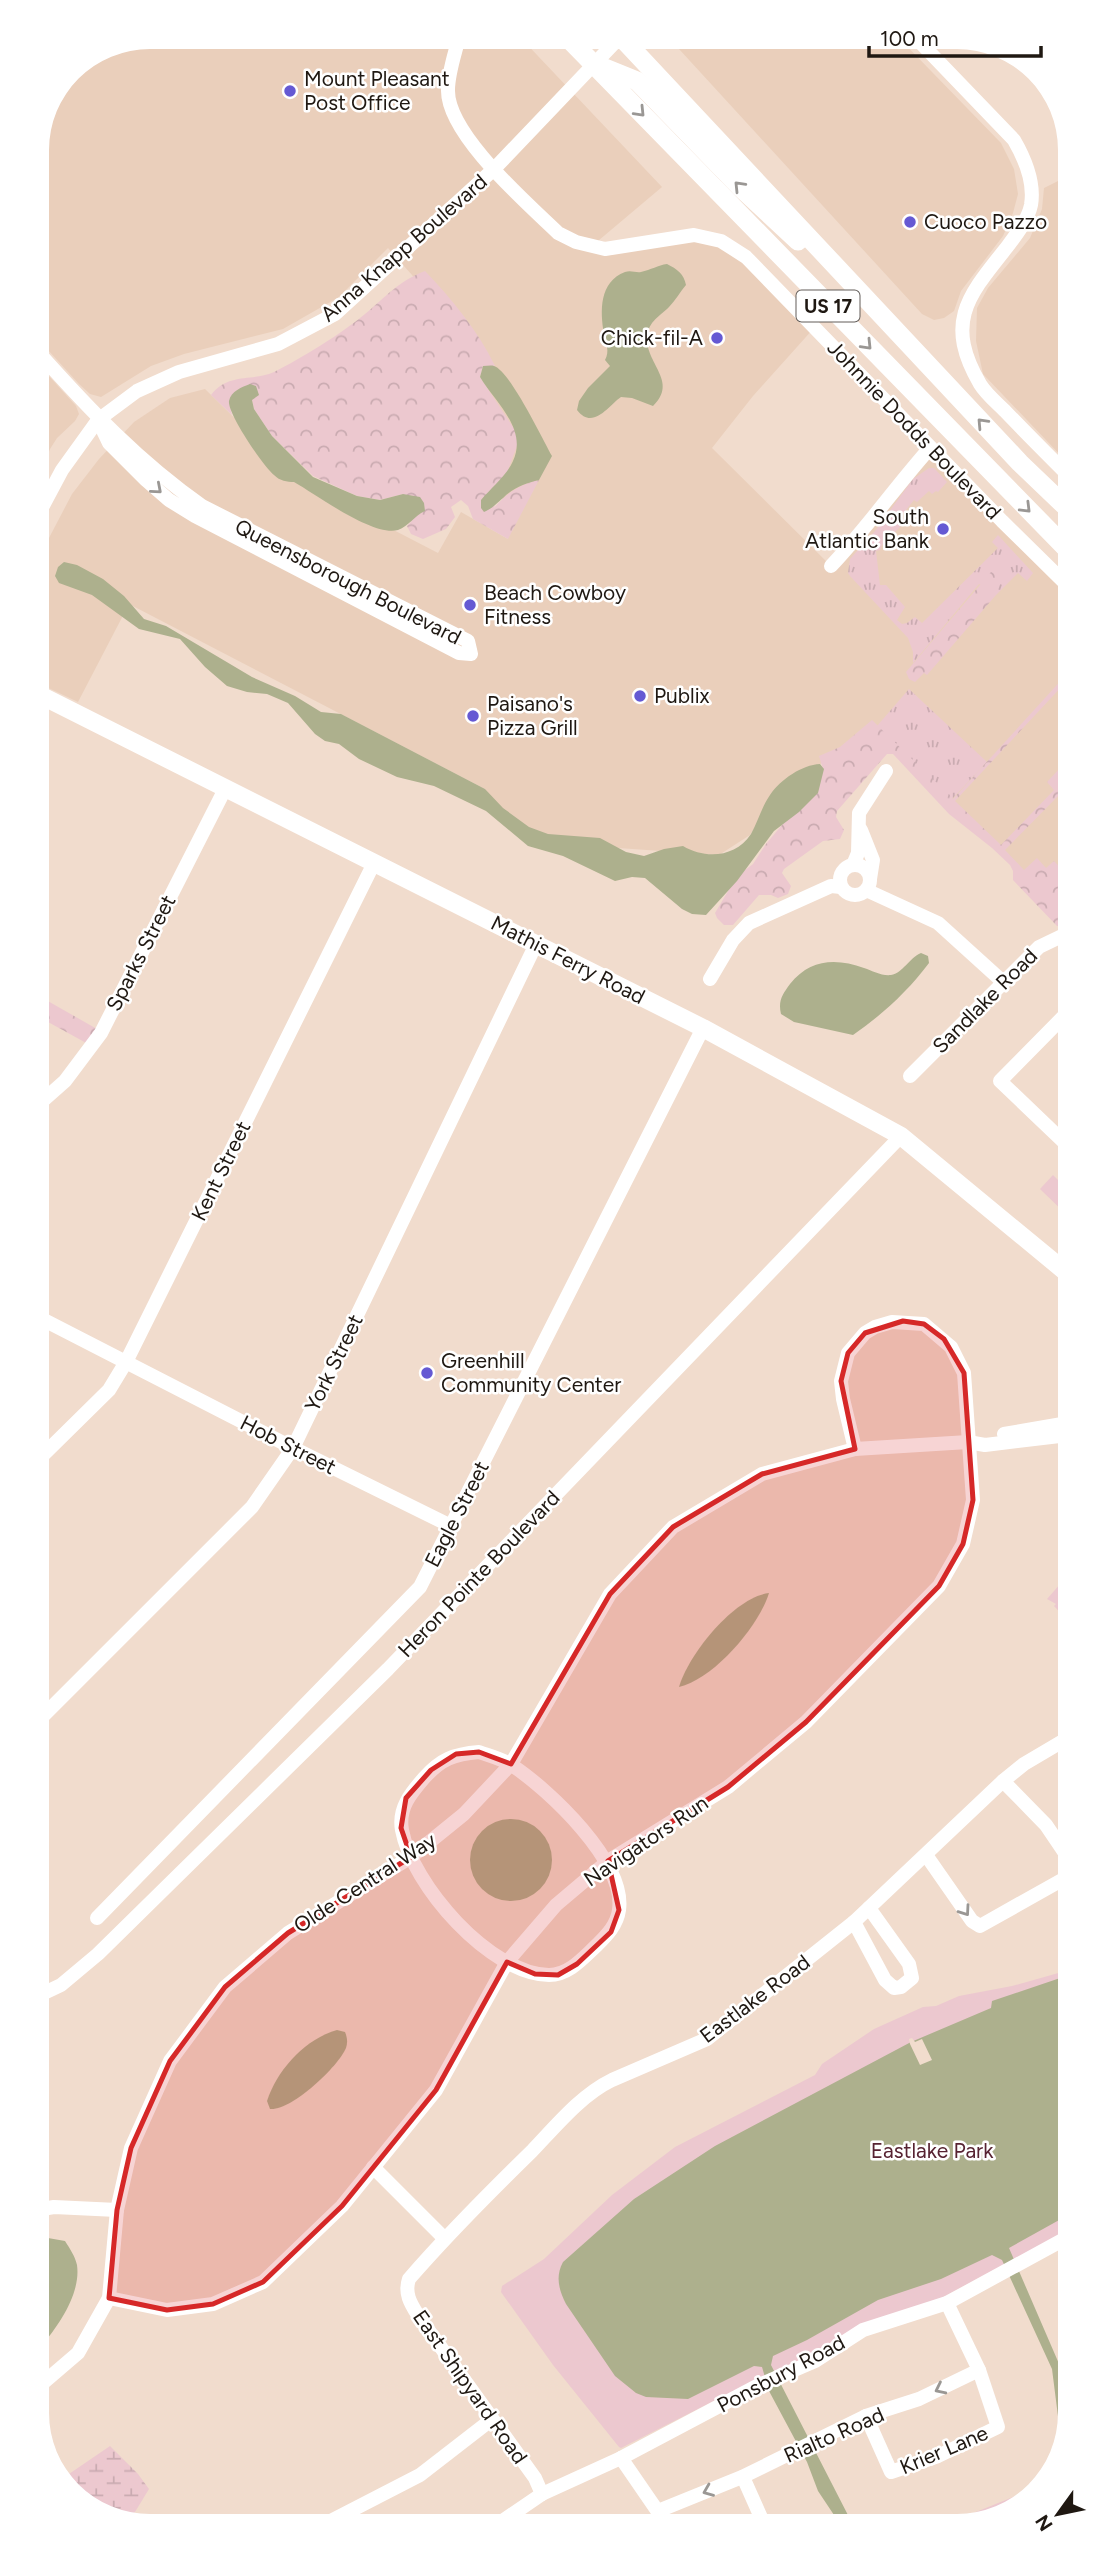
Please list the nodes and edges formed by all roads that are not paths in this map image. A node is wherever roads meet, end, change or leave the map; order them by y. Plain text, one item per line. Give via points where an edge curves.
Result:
1 (457, 49) edge
2 (579, 49) edge
3 (607, 49) edge
4 (631, 49) edge
5 (927, 49) edge
6 (592, 63) junction
7 (494, 169) junction
8 (863, 296) junction
9 (49, 365) edge
10 (98, 419) junction
11 (930, 448) junction
12 (1058, 465) edge
13 (49, 494) edge
14 (1058, 499) edge
15 (1058, 540) edge
16 (831, 566) dead end
17 (1058, 576) edge
18 (49, 700) edge
19 (886, 771) dead end
20 (225, 789) junction
21 (858, 822) junction
22 (374, 863) junction
23 (853, 865) junction
24 (868, 884) junction
25 (841, 887) junction
26 (1058, 938) edge
27 (536, 944) junction
28 (710, 979) dead end
29 (1002, 981) junction
30 (1058, 1021) edge
31 (703, 1028) junction
32 (910, 1076) dead end
33 (49, 1095) edge
34 (901, 1136) junction
35 (1058, 1136) edge
36 (1058, 1266) edge
37 (49, 1323) edge
38 (126, 1362) junction
39 (1058, 1425) edge
40 (1058, 1436) edge
41 (968, 1442) junction
42 (293, 1448) junction
43 (855, 1448) junction
44 (49, 1449) edge
45 (451, 1525) junction
46 (49, 1710) edge
47 (1058, 1744) edge
48 (511, 1764) junction
49 (1003, 1781) junction
50 (1058, 1843) edge
51 (926, 1854) junction
52 (411, 1857) junction
53 (608, 1861) junction
54 (1058, 1882) edge
55 (869, 1908) junction
56 (97, 1919) dead end
57 (854, 1922) junction
58 (507, 1962) junction
59 (49, 1990) edge
60 (373, 2167) junction
61 (49, 2208) edge
62 (117, 2210) junction
63 (444, 2238) junction
64 (1058, 2243) edge
65 (409, 2278) joint
66 (109, 2298) junction
67 (947, 2303) junction
68 (979, 2370) junction
69 (49, 2378) edge
70 (866, 2416) junction
71 (492, 2420) junction
72 (621, 2458) junction
73 (743, 2477) junction
74 (542, 2494) junction
75 (344, 2514) edge
76 (513, 2514) edge
77 (659, 2514) edge
78 (667, 2514) edge
79 (759, 2514) edge

1 - 7 street, Johnnie Dodds Boulevard via 448,90 453,115
2 - 6 highway, Johnnie Dodds Boulevard / US 17
3 - 6 street, Anna Knapp Boulevard
4 - 8 highway, US 17
5 - 12 street via 1014,140 1031,180 1031,206 1017,233 975,287 961,330 981,387
6 - 7 street, Anna Knapp Boulevard
8 -> 6 highway via 775,223 638,81
6 -> 15 highway, Johnnie Dodds Boulevard / US 17
7 - 10 street, Anna Knapp Boulevard via 335,314 278,344 179,372 137,391
7 - 11 street, Johnnie Dodds Boulevard via 558,233 576,242 605,249 694,235 721,241 747,257
14 -> 8 highway, US 17
9 - 10 street
10 -> 10 street, Queensborough Boulevard via 109,443 169,500 448,648 471,654 468,641 202,506 148,466
10 - 13 street, Anna Knapp Boulevard
11 - 16 street
11 - 17 street, Johnnie Dodds Boulevard
18 - 20 main road, Mathis Ferry Road
19 - 21 street
20 - 22 main road, Mathis Ferry Road
20 - 33 street, Sparks Street via 101,1033
21 - 23 street via 858,853
21 - 24 street via 873,860
22 - 27 main road, Mathis Ferry Road
22 - 38 street, Kent Street
23 - 24 street via 864,868
23 - 25 street via 840,876
24 - 25 street via 856,895
24 - 29 street via 938,923
25 - 28 street via 831,886 749,923
26 - 29 street, Sandlake Road via 1039,947
27 - 31 main road, Mathis Ferry Road
27 - 42 street, York Street
29 - 32 street, Sandlake Road
30 - 35 street via 1000,1081
31 - 34 main road, Mathis Ferry Road
31 - 45 street, Eagle Street
34 - 36 main road, Mathis Ferry Road
34 - 59 street, Heron Pointe Boulevard via 388,1669 98,1954
37 - 38 street, Hob Street
38 - 42 street, Hob Street
38 - 44 street, Kent Street via 109,1390
39 - 41 street, Olde Central Way
40 - 41 street, Olde Central Way via 985,1445
41 - 43 street, Olde Central Way
41 - 43 street via 964,1373 958,1359 944,1339 924,1324 903,1321 865,1333 848,1353 842,1399
41 - 53 street, Navigators Run via 973,1500 963,1544 939,1586 806,1722 728,1787
42 - 45 street, Hob Street
42 - 46 street, York Street via 251,1507
43 - 48 street, Olde Central Way via 762,1474 673,1527 610,1594
45 - 56 street, Eagle Street via 420,1587
47 - 49 street, Eastlake Road
48 - 52 street, Olde Central Way via 464,1814
48 - 52 street via 479,1752 456,1754 431,1770 406,1798 401,1828
48 - 53 street via 559,1803
49 - 50 street
49 - 51 street, Eastlake Road
51 -> 54 street via 980,1926
51 - 55 street, Eastlake Road
52 - 58 street via 438,1901 482,1945
52 - 62 street, Olde Central Way via 288,1933 225,1987 170,2061 131,2148
53 - 58 street, Navigators Run via 556,1905
53 - 58 street via 617,1884 619,1910 611,1931 577,1964 558,1975 535,1975
55 - 57 street, Eastlake Road
55 - 57 street via 909,1964 912,1978 906,1984 894,1988 885,1980
57 - 63 street, Eastlake Road via 707,2039 598,2089
58 - 60 street, Navigators Run via 436,2090
60 - 63 street
60 - 66 street, Navigators Run via 342,2206 263,2282 212,2304 167,2310
61 - 62 street
62 - 66 street, Olde Central Way
63 - 65 street, Eastlake Road
64 - 67 street, Ponsbury Road
65 - 71 street, East Shipyard Road via 405,2288 419,2317
66 - 69 street, Olde Central Way via 78,2353
67 - 68 street
67 - 72 street, Ponsbury Road via 863,2330 815,2361 759,2385
68 -> 70 street, Rialto Road via 919,2399
68 - 70 street, Krier Lane via 998,2427 938,2456 891,2472
70 - 73 street, Rialto Road
71 - 74 street, East Shipyard Road
71 - 75 street via 420,2475
72 - 74 street, Ponsbury Road
72 - 77 street
73 -> 78 street, Rialto Road
73 - 79 street
74 - 76 street, Ponsbury Road

